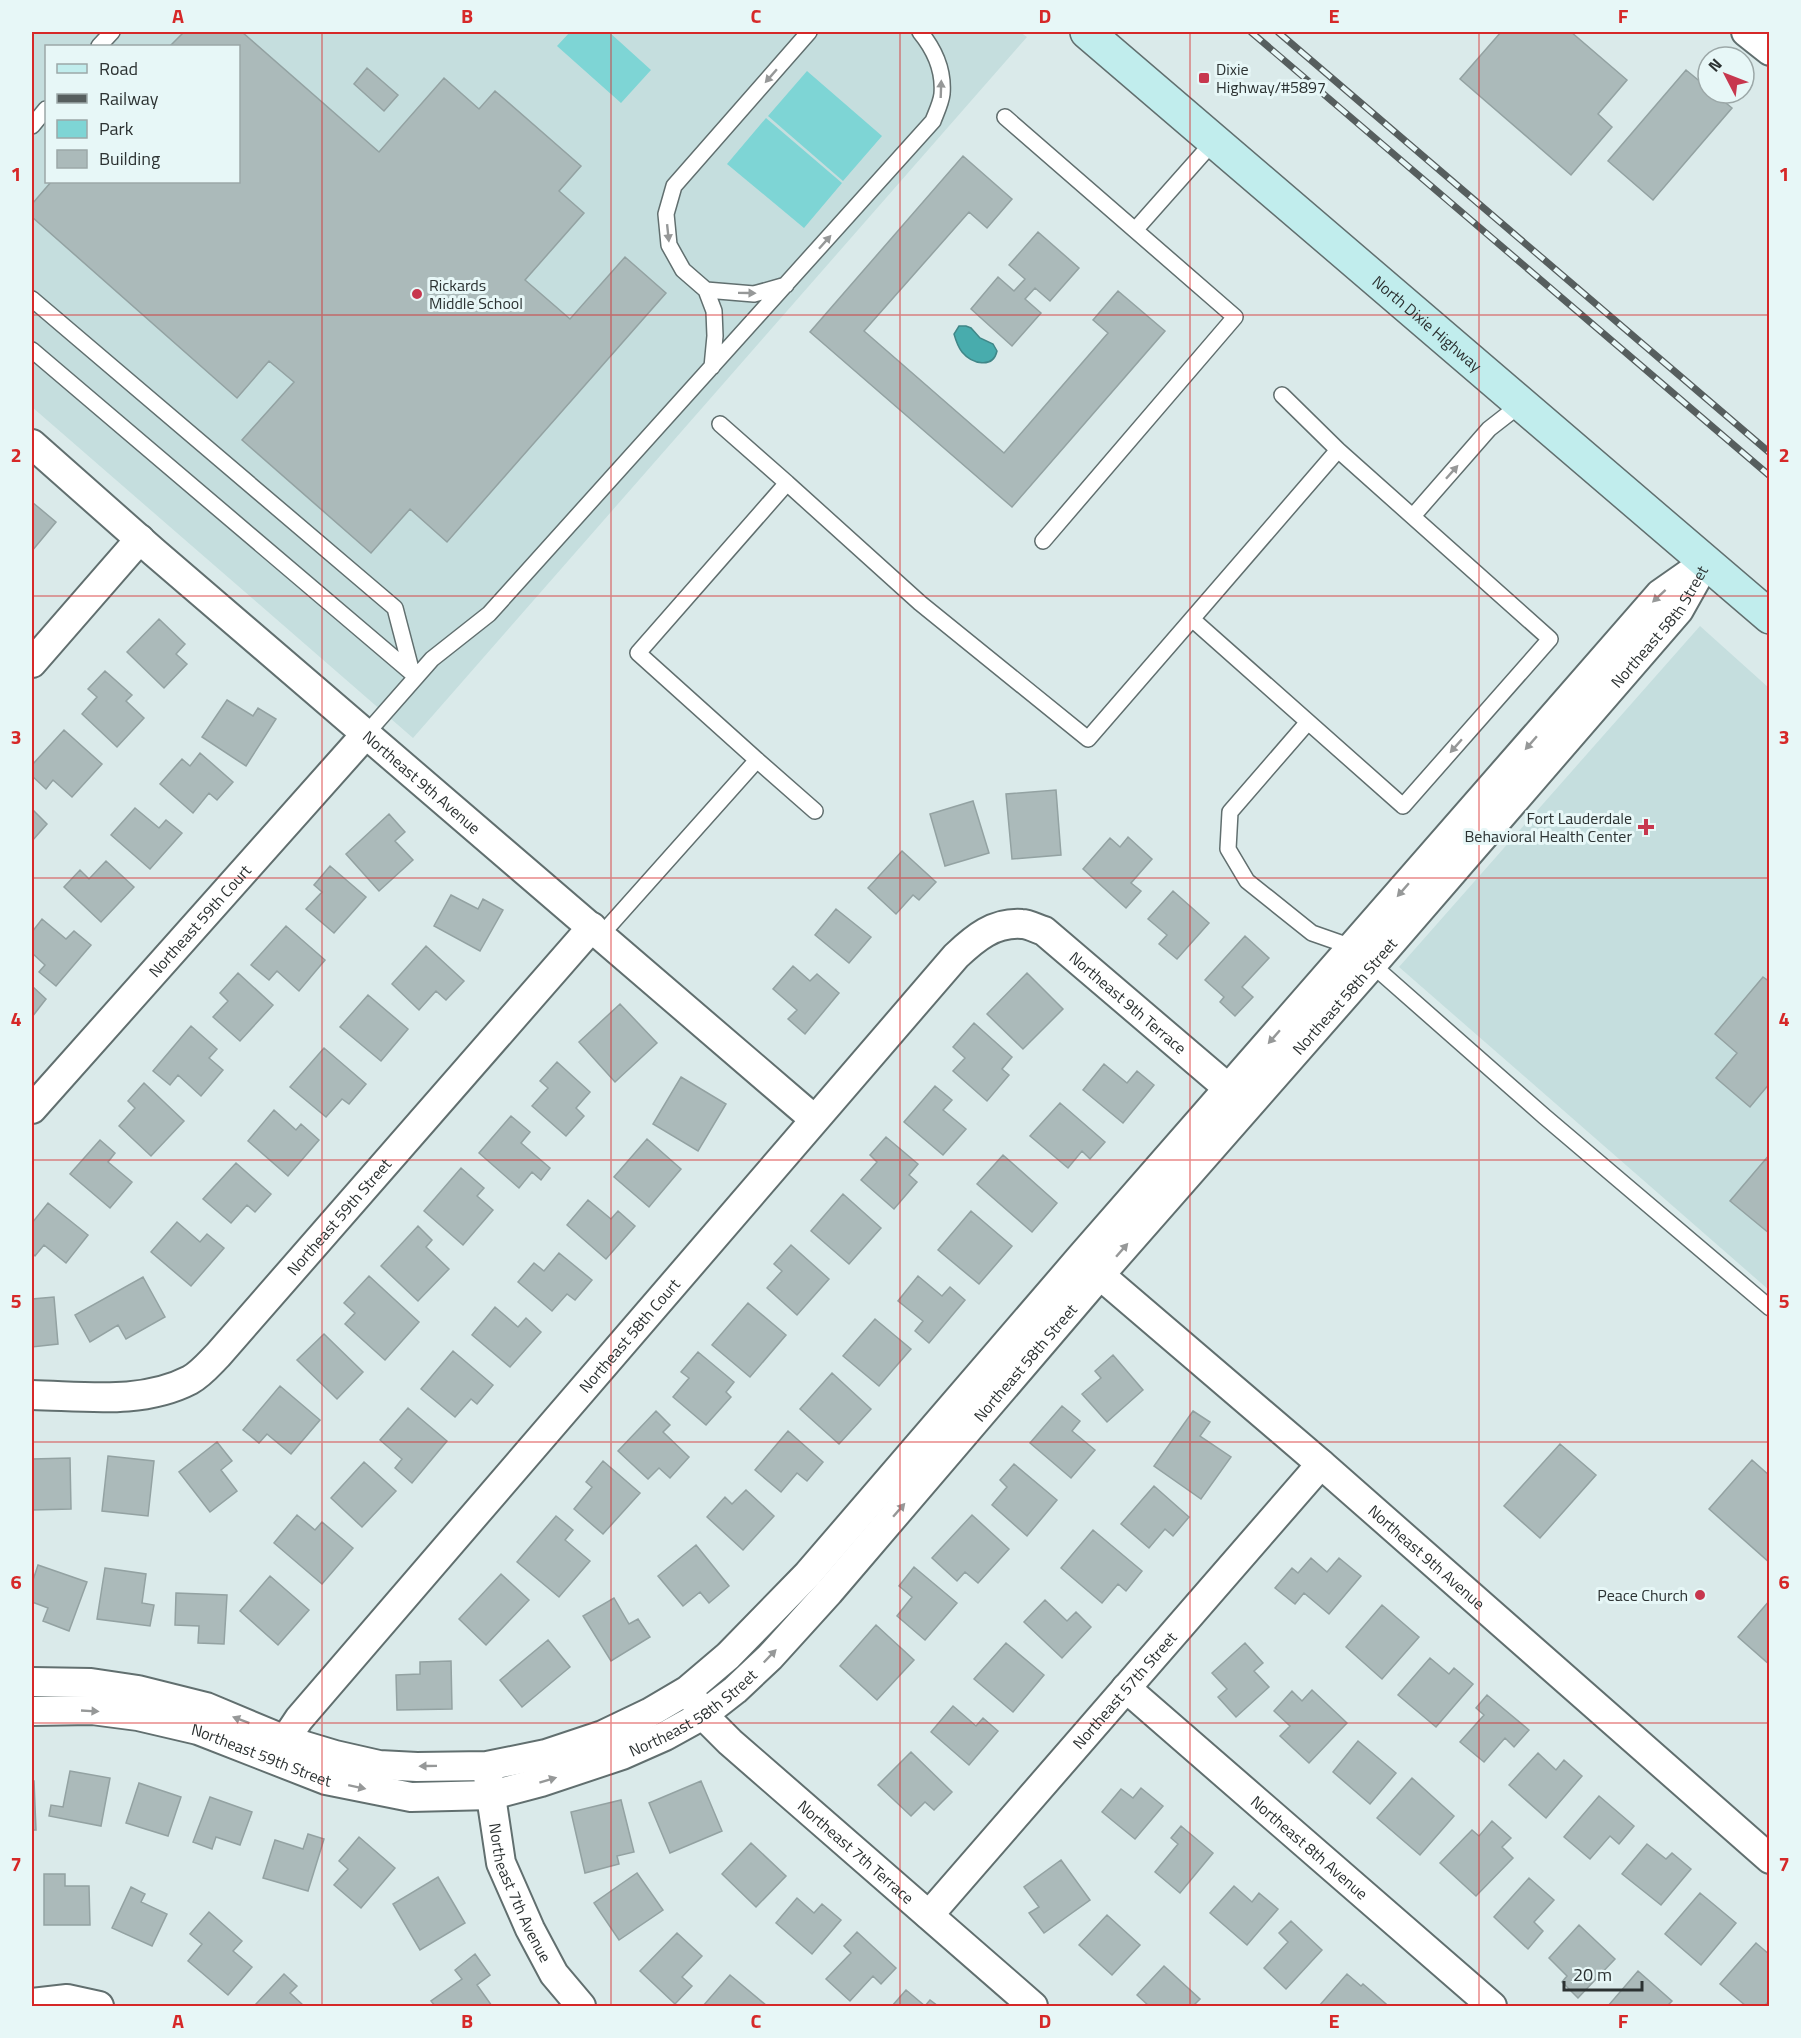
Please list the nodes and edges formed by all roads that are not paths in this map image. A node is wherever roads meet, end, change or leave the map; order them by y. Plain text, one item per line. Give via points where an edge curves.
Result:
1 (112, 32) edge
2 (810, 32) edge
3 (920, 32) edge
4 (1087, 32) edge
5 (1746, 32) edge
6 (100, 45) edge
7 (1770, 51) edge
8 (45, 110) edge
9 (1005, 117) dead end
10 (32, 126) edge
11 (1214, 141) junction
12 (1136, 229) junction
13 (786, 285) junction
14 (706, 290) junction
15 (32, 299) edge
16 (32, 350) edge
17 (712, 367) junction
18 (1282, 394) dead end
19 (1521, 404) junction
20 (720, 424) dead end
21 (32, 444) edge
22 (1338, 450) junction
23 (787, 483) junction
24 (1413, 516) junction
25 (140, 540) junction
26 (1043, 541) dead end
27 (1706, 562) junction
28 (1770, 617) edge
29 (1192, 619) junction
30 (32, 663) edge
31 (414, 675) junction
32 (1308, 722) junction
33 (366, 734) junction
34 (758, 760) junction
35 (815, 811) dead end
36 (998, 926) joint
37 (597, 931) junction
38 (1362, 956) junction
39 (1239, 1097) junction
40 (32, 1108) edge
41 (814, 1119) junction
42 (1090, 1267) junction
43 (1770, 1308) edge
44 (32, 1395) edge
45 (1322, 1464) junction
46 (32, 1682) edge
47 (1126, 1688) junction
48 (688, 1690) junction
49 (32, 1711) edge
50 (703, 1715) junction
51 (280, 1750) junction
52 (487, 1766) junction
53 (492, 1795) junction
54 (1770, 1859) edge
55 (928, 1916) junction
56 (32, 2003) edge
57 (99, 2007) edge
58 (581, 2007) edge
59 (1033, 2007) edge
60 (1492, 2007) edge

1 - 6 lane
2 -> 14 lane via 674,186 666,214 669,245 683,270
13 -> 3 lane via 933,122 942,95 941,72 932,46
4 - 11 main road, North Dixie Highway
5 - 7 street
8 - 10 lane
9 - 12 lane
11 - 12 lane
11 - 19 main road, North Dixie Highway
12 - 26 lane via 1236,317
14 -> 13 lane via 754,294
13 - 17 lane
14 - 17 lane via 714,311
15 - 31 lane via 395,608
16 - 31 lane
17 - 31 lane via 489,614
18 - 22 lane
24 -> 19 lane via 1490,429
19 - 27 main road, North Dixie Highway
20 - 23 lane
21 - 25 street, Northeast 9th Avenue
22 - 24 lane
22 - 29 lane
23 - 29 lane via 920,603 1088,739
23 - 34 lane via 638,653
24 -> 32 lane via 1550,639 1403,807
25 - 30 street
25 - 33 street, Northeast 9th Avenue
27 - 28 main road, North Dixie Highway
27 - 38 street, Northeast 58th Street via 1660,594
29 - 32 lane
31 - 33 lane
32 - 38 lane via 1230,812 1228,849 1247,881 1280,909 1312,933
33 - 37 street, Northeast 9th Avenue
33 - 40 street, Northeast 59th Court
34 - 35 lane
34 - 37 lane
36 - 39 street, Northeast 9th Terrace via 1023,924 1044,931
36 - 41 street, Northeast 58th Court via 979,935 956,956
37 - 41 street, Northeast 9th Avenue
37 - 44 street, Northeast 59th Street via 193,1379 162,1392 130,1397
38 - 39 street, Northeast 58th Street
38 - 43 lane
39 - 42 street, Northeast 58th Street
41 - 51 street, Northeast 58th Court via 299,1719
42 - 45 street, Northeast 9th Avenue
42 - 48 street, Northeast 58th Street via 807,1574 736,1648
50 -> 42 street, Northeast 58th Street via 770,1657 844,1574
45 - 47 street, Northeast 57th Street
45 - 54 street, Northeast 9th Avenue
51 -> 46 street, Northeast 59th Street via 206,1707 91,1683
47 - 55 street, Northeast 57th Street
47 - 60 street, Northeast 8th Avenue
48 - 50 street, Northeast 7th Terrace
48 - 52 street, Northeast 58th Street via 603,1735 546,1754
49 -> 51 street, Northeast 59th Street via 92,1710 138,1716
53 -> 50 street, Northeast 58th Street via 622,1755
50 - 55 street, Northeast 7th Terrace
52 -> 51 street, Northeast 59th Street via 379,1765 335,1755
51 -> 53 street, Northeast 59th Street via 326,1780 411,1797
52 - 53 street, Northeast 7th Avenue
53 - 58 street, Northeast 7th Avenue via 501,1863 554,1974
55 - 59 street, Northeast 7th Terrace
56 - 57 street via 67,1999

